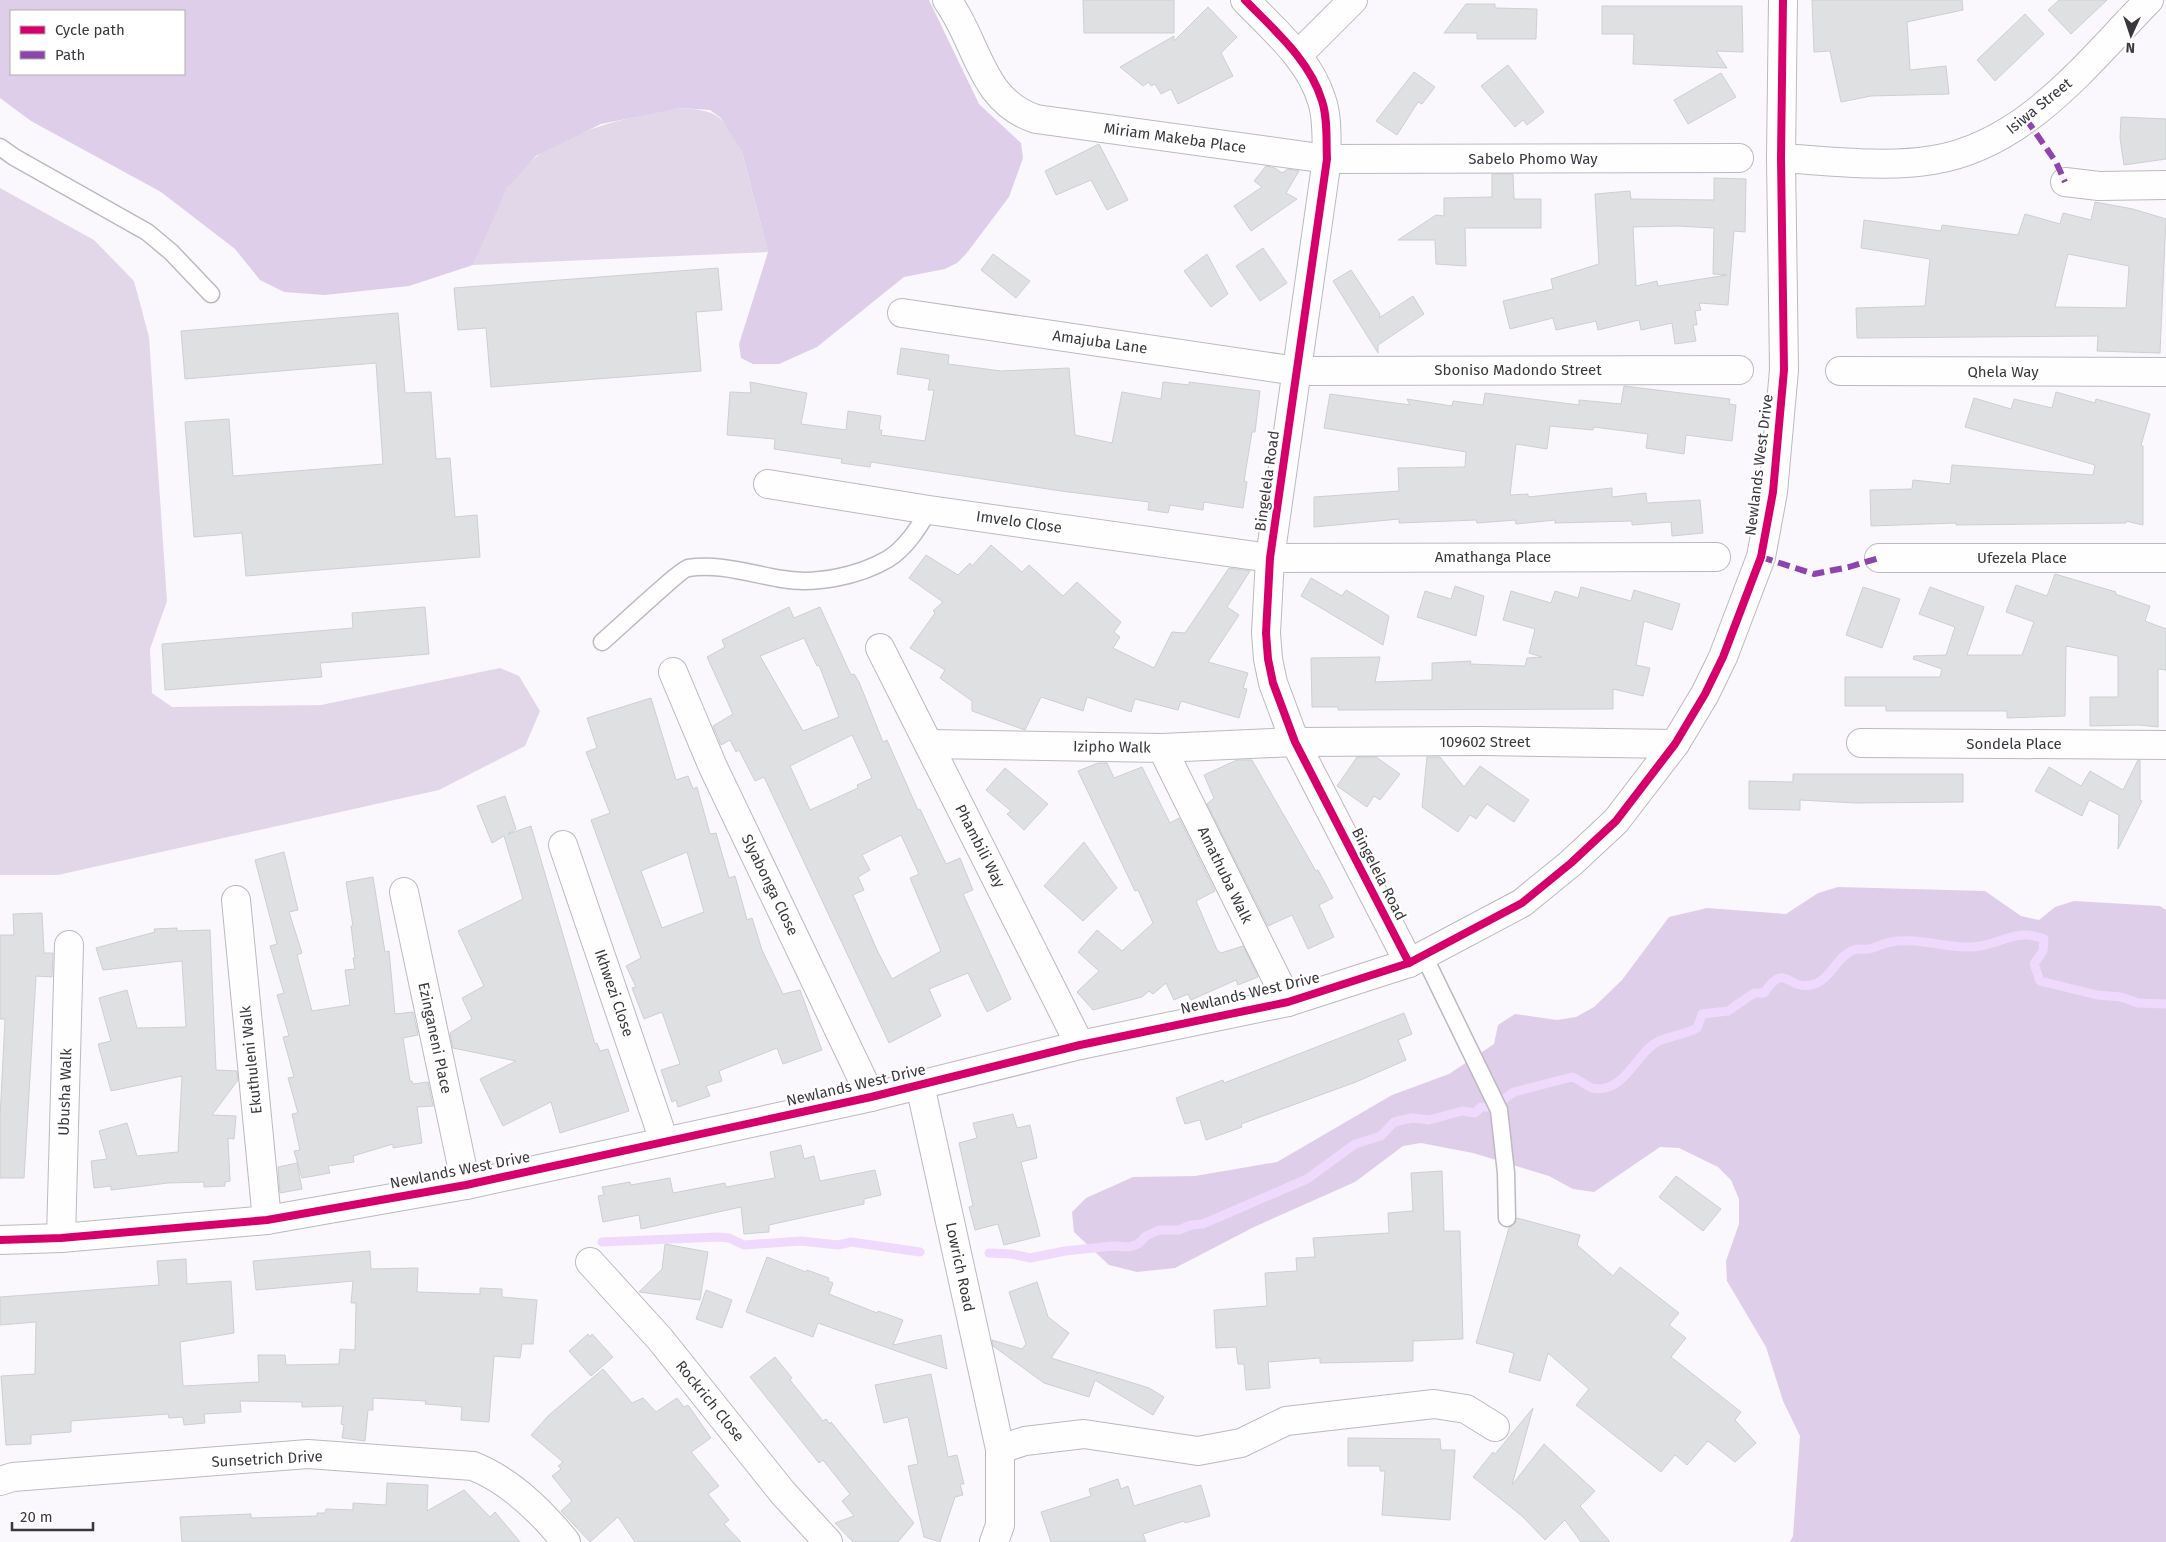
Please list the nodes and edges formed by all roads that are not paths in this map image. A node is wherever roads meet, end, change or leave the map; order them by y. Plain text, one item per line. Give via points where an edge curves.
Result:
1 (947, 0) edge
2 (1245, 0) edge
3 (1353, 0) edge
4 (1783, 0) edge
5 (2149, 0) edge
6 (1298, 55) junction
7 (0, 147) edge
8 (1739, 158) dead end
9 (1781, 158) junction
10 (1327, 160) junction
11 (2065, 182) dead end
12 (2166, 185) edge
13 (211, 294) dead end
14 (902, 313) dead end
15 (1297, 370) junction
16 (1739, 370) dead end
17 (1840, 372) dead end
18 (2166, 372) edge
19 (768, 484) dead end
20 (930, 510) junction
21 (1716, 557) dead end
22 (1270, 558) junction
23 (1879, 558) dead end
24 (2166, 558) edge
25 (602, 642) dead end
26 (880, 648) dead end
27 (673, 672) dead end
28 (1295, 742) junction
29 (1861, 743) dead end
30 (929, 744) junction
31 (1675, 744) junction
32 (2166, 745) edge
33 (1162, 748) junction
34 (563, 844) dead end
35 (404, 892) dead end
36 (236, 900) dead end
37 (69, 946) dead end
38 (1417, 959) junction
39 (1288, 1002) junction
40 (1080, 1045) junction
41 (920, 1085) junction
42 (871, 1097) junction
43 (664, 1141) junction
44 (466, 1185) junction
45 (1507, 1218) dead end
46 (267, 1220) junction
47 (61, 1238) junction
48 (0, 1240) edge
49 (590, 1262) dead end
50 (1496, 1427) dead end
51 (1000, 1449) junction
52 (0, 1481) edge
53 (566, 1542) edge
54 (828, 1542) edge
55 (994, 1542) edge

1 - 10 street, Miriam Makeba Place via 996,93 1024,115
2 - 6 street, Bingelela Road
3 - 6 street
4 - 9 street, Newlands West Drive
5 - 9 street, Isiwa Street via 2070,81 2022,123 1976,149 1931,160 1858,163
6 - 10 street, Bingelela Road via 1322,101
7 - 13 lane via 14,158 147,232
8 - 10 street, Sabelo Phomo Way
9 - 31 street, Newlands West Drive via 1784,370 1773,492 1761,557 1723,657
10 - 15 street, Bingelela Road
11 - 12 street via 2099,186
14 - 15 street, Amajuba Lane
15 - 16 street, Sboniso Madondo Street
15 - 22 street, Bingelela Road
17 - 18 street, Qhela Way
19 - 20 street, Imvelo Close
20 - 22 street, Imvelo Close
20 - 25 lane via 915,533 890,558 858,572 811,581 784,580 713,567 686,568
21 - 22 street, Amathanga Place
22 - 28 street, Bingelela Road via 1268,659 1273,683
23 - 24 street, Ufezela Place
26 - 30 street, Phambili Way
27 - 42 street, Slyabonga Close via 713,767
28 - 31 street, 109602 Street
28 - 33 street, Izipho Walk
28 - 38 street, Bingelela Road
29 - 32 street, Sondela Place
30 - 33 street, Izipho Walk
30 - 40 street, Phambili Way
31 - 38 street, Newlands West Drive via 1616,821 1571,863 1522,903
33 - 39 street, Amathuba Walk
34 - 43 street, Ikhwezi Close
35 - 44 street, Ezinganeni Place
36 - 46 street, Ekuthuleni Walk
37 - 47 street, Ubusha Walk
38 - 39 street, Newlands West Drive
38 - 45 lane via 1499,1110
39 - 40 street, Newlands West Drive
40 - 41 street, Newlands West Drive
41 - 42 street, Newlands West Drive
41 - 51 street, Lowrich Road
42 - 43 street, Newlands West Drive
43 - 44 street, Newlands West Drive
44 - 46 street, Newlands West Drive
46 - 47 street, Newlands West Drive
47 - 48 street, Newlands West Drive
49 - 54 street, Rockrich Close via 660,1339 784,1493
50 - 51 street via 1466,1409 1434,1404 1286,1421 1241,1444 1198,1451 1084,1434 1025,1441
51 - 55 street, Lowrich Road via 1000,1525
52 - 53 street, Sunsetrich Drive via 13,1477 308,1454 473,1466 494,1474 511,1486

